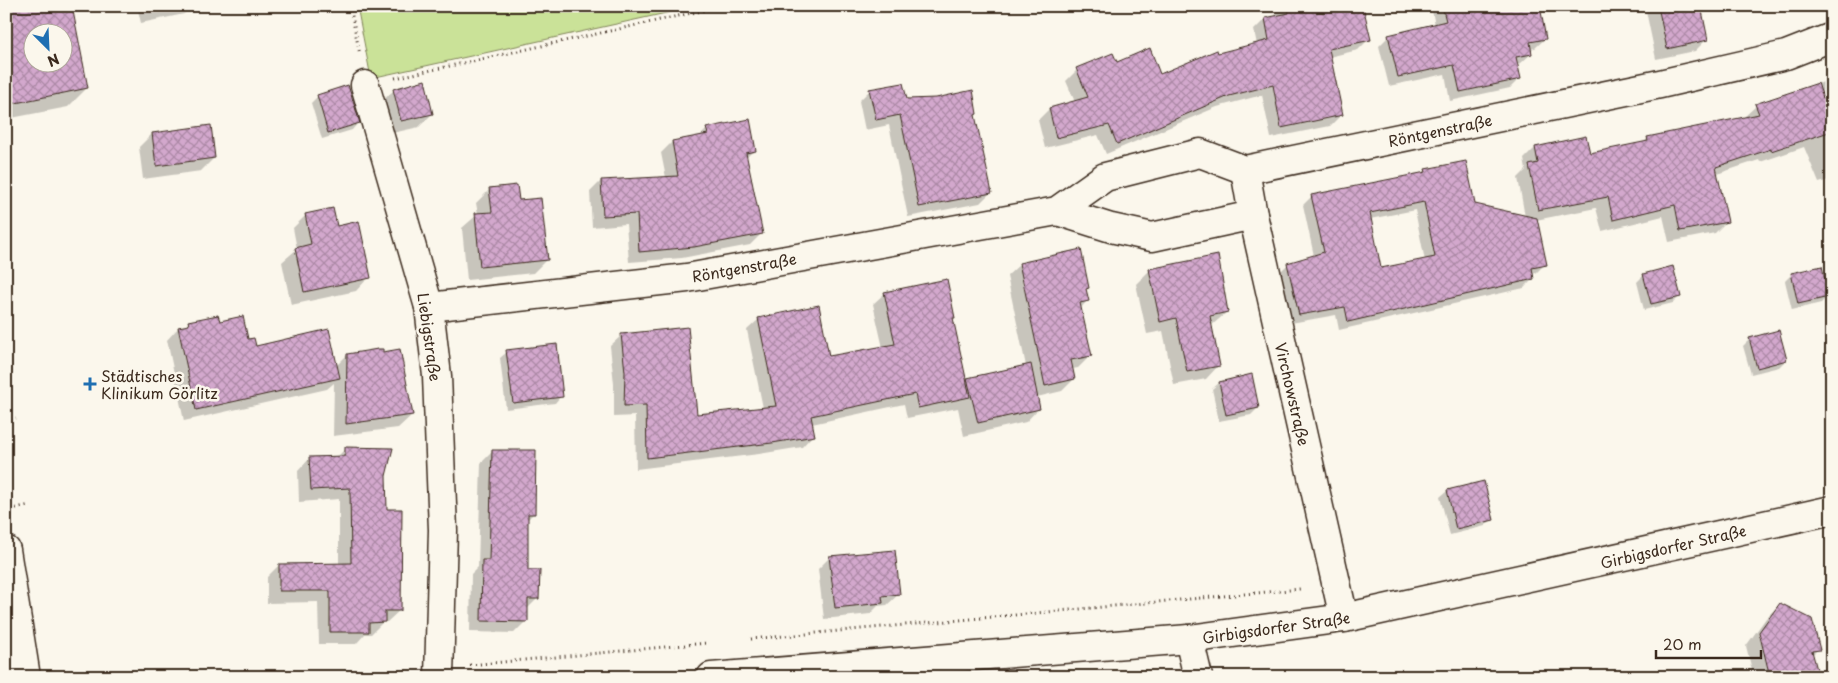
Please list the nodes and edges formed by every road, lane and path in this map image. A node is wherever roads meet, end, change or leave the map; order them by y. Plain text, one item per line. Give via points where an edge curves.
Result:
1 (350, 6) edge
2 (724, 6) edge
3 (1832, 37) edge
4 (365, 84) junction
5 (1245, 170) junction
6 (1057, 211) junction
7 (1253, 215) junction
8 (428, 307) junction
9 (16, 418) dead end
10 (6, 420) edge
11 (30, 505) dead end
12 (6, 510) edge
13 (1832, 510) edge
14 (6, 550) edge
15 (1336, 586) junction
16 (1344, 618) junction
17 (1189, 639) junction
18 (745, 640) dead end
19 (715, 642) dead end
20 (439, 672) edge
21 (26, 677) edge
22 (711, 677) edge
23 (1198, 677) edge

1 - 4 path
2 - 4 path
3 - 5 street, Röntgenstraße via 1786,55 1660,84
4 - 8 street, Liebigstraße
5 - 6 street, Röntgenstraße via 1200,153 1105,177
5 - 7 street, Virchowstraße
6 - 7 street, Röntgenstraße via 1111,228 1152,236
6 - 8 street, Röntgenstraße via 687,278
7 - 15 street, Virchowstraße
8 - 20 street, Liebigstraße via 437,376 442,520
9 - 10 path
11 - 12 path
13 - 16 street, Girbigsdorfer Straße
14 - 21 street
15 - 16 street, Virchowstraße
15 - 18 path
16 - 17 street, Girbigsdorfer Straße
17 - 22 street, Girbigsdorfer Straße
17 - 23 street
19 - 20 path

